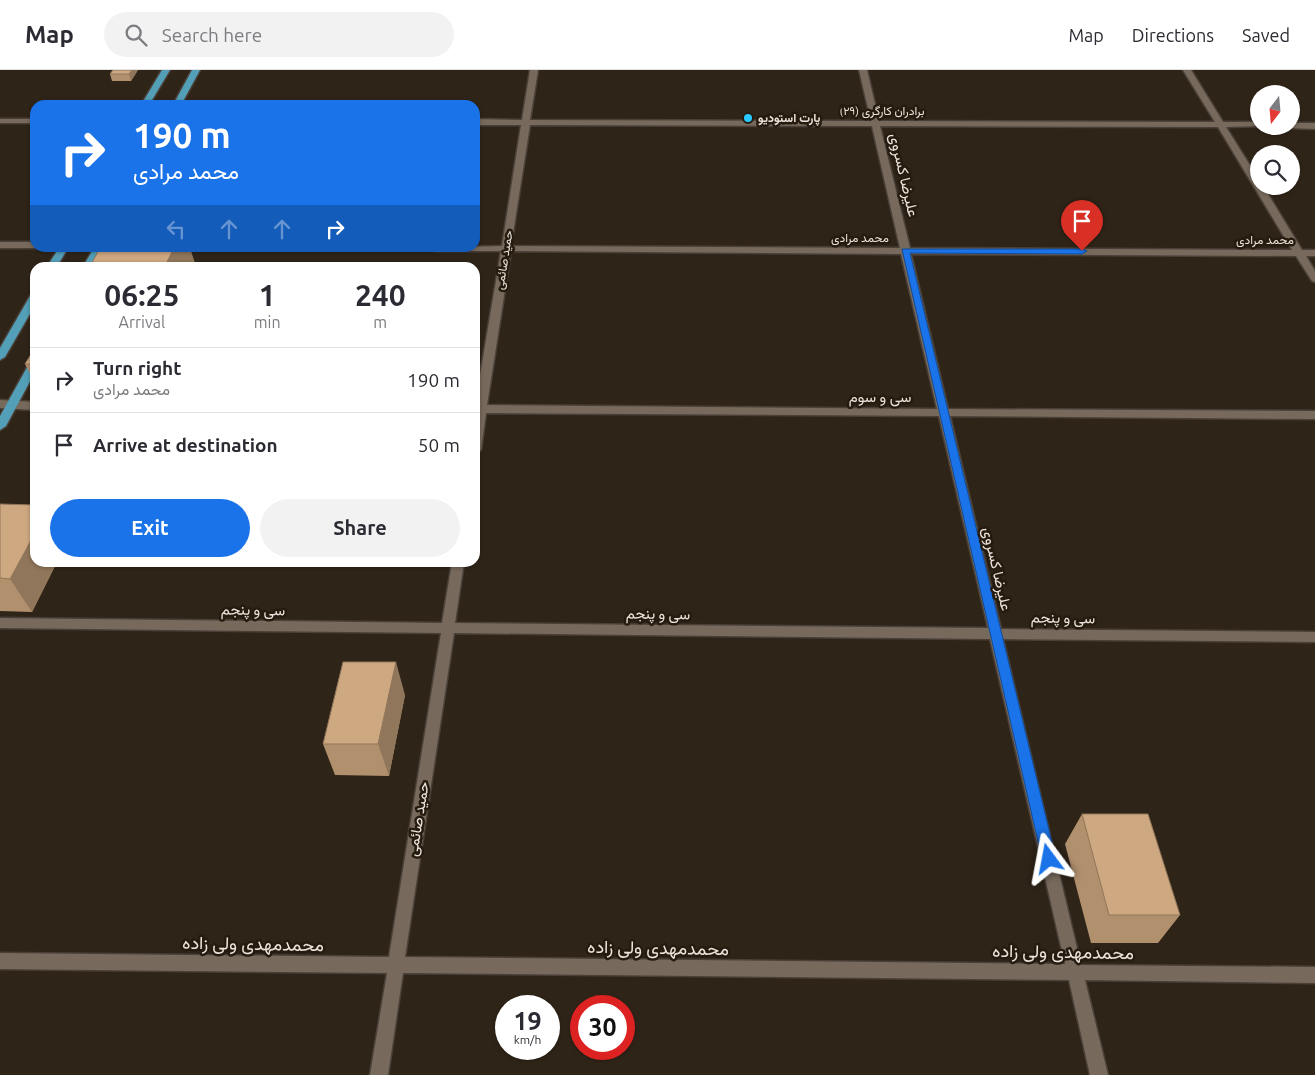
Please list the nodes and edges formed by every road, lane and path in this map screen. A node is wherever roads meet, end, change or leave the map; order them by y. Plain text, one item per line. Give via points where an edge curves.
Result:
1 (166, 70) edge
2 (196, 70) edge
3 (534, 70) edge
4 (863, 70) edge
5 (1187, 70) edge
6 (148, 100) edge
7 (180, 100) edge
8 (0, 121) edge
9 (30, 121) edge
10 (480, 122) edge
11 (526, 122) junction
12 (876, 124) junction
13 (1221, 125) junction
14 (1250, 126) edge
15 (1300, 126) edge
16 (1315, 126) edge
17 (0, 245) edge
18 (30, 245) edge
19 (480, 248) edge
20 (506, 248) junction
21 (905, 250) junction
22 (1299, 253) junction
23 (1315, 253) edge
24 (1315, 279) edge
25 (30, 305) edge
26 (0, 356) edge
27 (30, 369) edge
28 (480, 398) edge
29 (6, 405) edge
30 (30, 406) edge
31 (480, 409) edge
32 (943, 412) junction
33 (1315, 415) edge
34 (0, 426) edge
35 (457, 567) edge
36 (0, 623) edge
37 (448, 628) junction
38 (996, 634) junction
39 (1315, 637) edge
40 (0, 961) edge
41 (396, 966) junction
42 (1075, 972) junction
43 (1315, 975) edge
44 (379, 1075) edge
45 (1100, 1075) edge

1 - 6 main road
2 - 7 main road
3 - 11 street, حمید صائمی
4 - 12 street, علیرضا کسروی
5 - 13 street
8 - 9 street
10 - 11 street, برادران کارگری (۲۹)
11 - 12 street, برادران کارگری (۲۹)
11 - 20 street, حمید صائمی
12 - 13 street, برادران کارگری (۲۹)
12 - 21 street, علیرضا کسروی
13 - 14 street, برادران کارگری (۲۹)
13 - 22 street
15 - 16 street
17 - 18 street
19 - 20 street, محمد مرادی
20 - 21 street, محمد مرادی
20 - 28 street, حمید صائمی
21 - 22 street, محمد مرادی
21 - 32 street, علیرضا کسروی
22 - 23 street, محمد مرادی
22 - 24 street
25 - 26 main road
27 - 29 main road
29 - 30 street
29 - 34 main road
31 - 32 street, سی و سوم
32 - 33 street, سی و سوم
32 - 38 street, علیرضا کسروی
35 - 37 street, حمید صائمی
36 - 37 street, سی و پنجم
37 - 38 street, سی و پنجم
37 - 41 street, حمید صائمی
38 - 39 street, سی و پنجم
38 - 42 street, علیرضا کسروی
40 - 41 street, محمدمهدی ولی زاده
41 - 42 street, محمدمهدی ولی زاده
41 - 44 street, حمید صائمی
42 - 43 street, محمدمهدی ولی زاده
42 - 45 street, علیرضا کسروی

